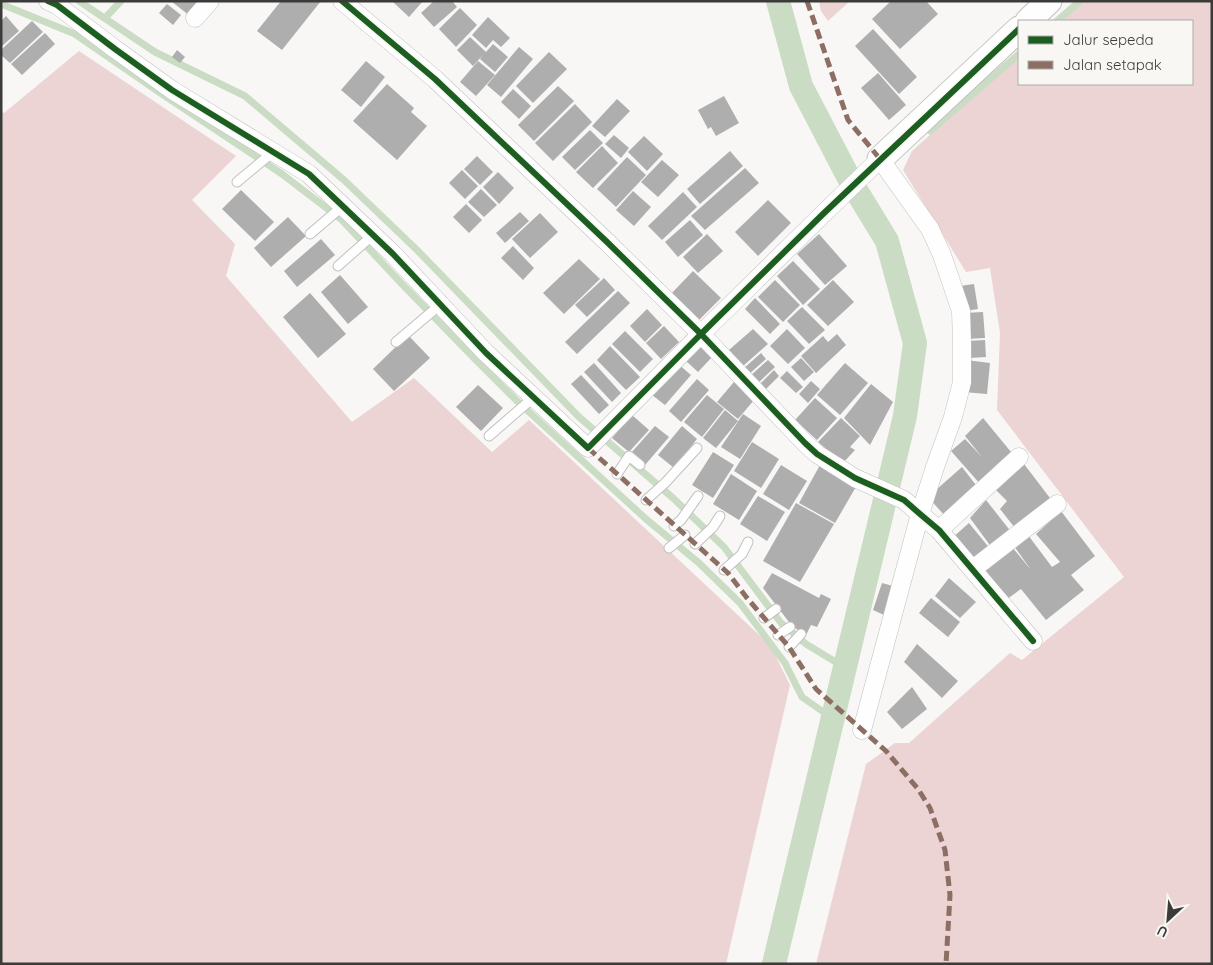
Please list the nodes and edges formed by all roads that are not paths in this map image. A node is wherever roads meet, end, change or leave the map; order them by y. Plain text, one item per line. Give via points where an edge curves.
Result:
1 (48, 1) edge
2 (210, 1) edge
3 (342, 1) edge
4 (1049, 1) edge
5 (195, 18) dead end
6 (1029, 20) edge
7 (1018, 30) edge
8 (270, 154) junction
9 (875, 165) junction
10 (238, 182) dead end
11 (336, 211) junction
12 (310, 234) dead end
13 (371, 238) junction
14 (338, 266) dead end
15 (438, 306) junction
16 (701, 334) junction
17 (396, 342) dead end
18 (532, 399) junction
19 (490, 436) dead end
20 (697, 448) dead end
21 (1020, 457) dead end
22 (640, 465) dead end
23 (619, 471) dead end
24 (698, 496) dead end
25 (648, 497) dead end
26 (1057, 504) dead end
27 (920, 514) junction
28 (720, 516) dead end
29 (677, 523) dead end
30 (940, 530) junction
31 (683, 536) dead end
32 (697, 542) dead end
33 (748, 542) dead end
34 (670, 547) dead end
35 (726, 568) dead end
36 (973, 569) junction
37 (801, 635) dead end
38 (1034, 641) dead end
39 (790, 646) dead end
40 (862, 730) dead end

1 - 8 street via 172,90
2 - 5 street
3 - 16 street via 436,79
4 - 6 street
7 - 9 street
8 - 10 lane
8 - 11 street via 309,174
9 - 16 street
9 - 27 street via 930,229 961,311 962,382
11 - 12 lane
11 - 13 street
13 - 14 lane
13 - 15 street via 393,254
15 - 17 lane
15 - 18 street
16 - 18 street via 588,448
16 - 27 street via 817,454 855,478 904,500
18 - 19 lane
20 - 25 lane
21 - 30 street
22 - 23 lane via 629,456
24 - 29 lane
26 - 36 street
27 - 30 street
27 - 40 street
28 - 32 lane
30 - 36 street
31 - 34 lane
33 - 35 lane via 742,554
36 - 38 street
37 - 39 lane

